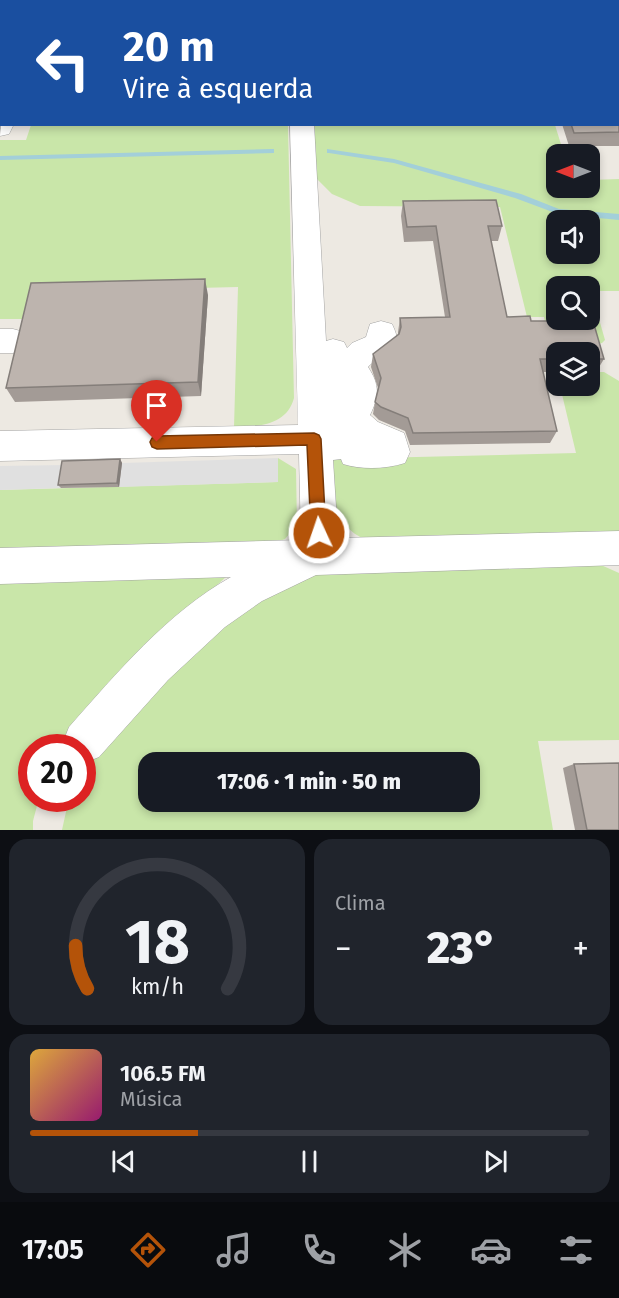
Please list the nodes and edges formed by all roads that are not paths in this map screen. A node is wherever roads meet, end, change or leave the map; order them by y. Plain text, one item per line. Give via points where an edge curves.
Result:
1 (302, 126) edge
2 (381, 333) dead end
3 (343, 392) junction
4 (0, 446) edge
5 (356, 453) dead end
6 (619, 548) edge
7 (320, 557) junction
8 (0, 566) edge
9 (91, 734) edge

1 - 3 lane
2 - 3 lane via 381,344 363,352
3 - 4 lane
3 - 5 lane via 366,432 392,443 393,452
3 - 7 lane
6 - 7 lane
7 - 8 lane
7 - 9 lane via 267,578 190,630

